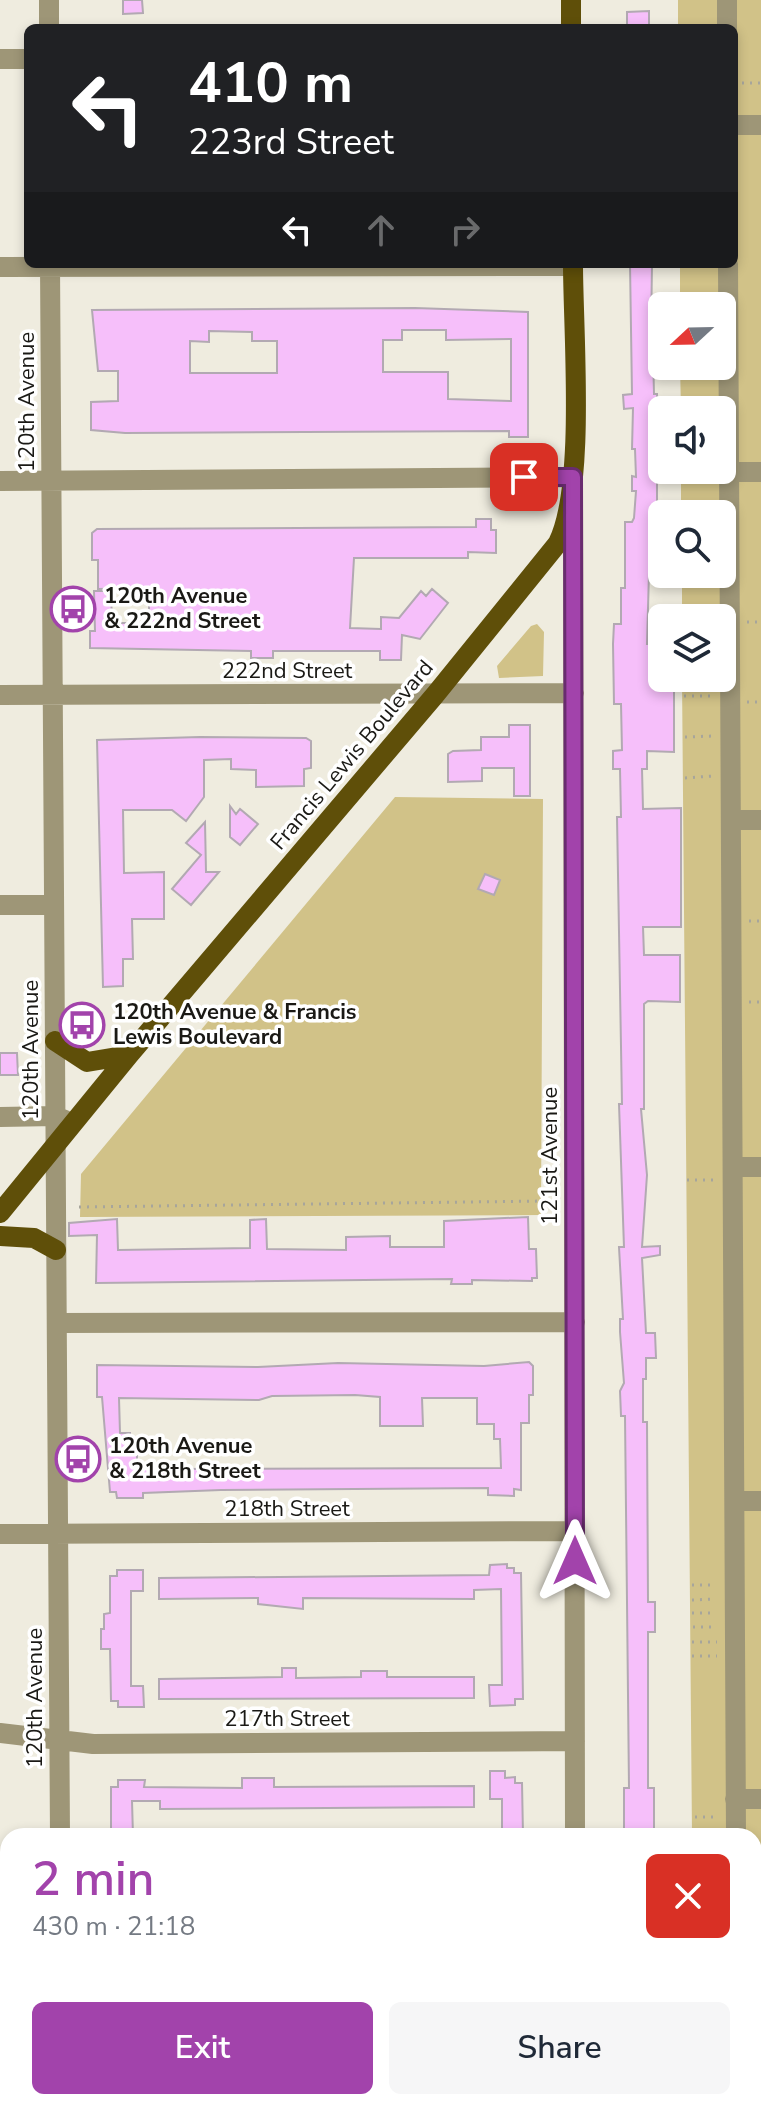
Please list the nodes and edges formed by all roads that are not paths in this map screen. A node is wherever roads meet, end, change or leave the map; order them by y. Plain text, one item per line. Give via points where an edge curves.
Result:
1 (49, 0) edge
2 (571, 0) edge
3 (727, 0) edge
4 (49, 24) edge
5 (571, 24) edge
6 (727, 24) edge
7 (0, 59) edge
8 (24, 59) edge
9 (738, 125) edge
10 (761, 125) edge
11 (0, 267) edge
12 (24, 267) edge
13 (50, 268) edge
14 (573, 268) edge
15 (728, 268) edge
16 (729, 396) edge
17 (736, 472) edge
18 (761, 472) edge
19 (573, 477) junction
20 (0, 481) edge
21 (52, 481) junction
22 (730, 484) edge
23 (574, 693) junction
24 (0, 695) edge
25 (53, 695) junction
26 (435, 695) junction
27 (733, 820) junction
28 (761, 820) edge
29 (0, 905) edge
30 (54, 905) junction
31 (55, 1041) junction
32 (129, 1055) junction
33 (0, 1117) edge
34 (64, 1120) junction
35 (55, 1145) junction
36 (761, 1167) edge
37 (735, 1174) junction
38 (0, 1213) edge
39 (0, 1236) edge
40 (56, 1250) junction
41 (575, 1322) junction
42 (57, 1323) junction
43 (736, 1501) junction
44 (761, 1501) edge
45 (575, 1531) junction
46 (0, 1534) edge
47 (58, 1534) junction
48 (0, 1733) edge
49 (59, 1739) junction
50 (575, 1741) junction
51 (761, 1799) edge
52 (736, 1821) edge
53 (60, 1828) edge
54 (575, 1828) edge

1 - 4 street
2 - 5 main road
3 - 6 street
7 - 8 street
9 - 10 street
11 - 12 street
13 - 21 street, 120th Avenue
14 - 19 main road, Francis Lewis Boulevard
15 - 16 street
17 - 18 street
19 - 21 street
19 - 23 street, 121st Avenue
19 - 26 main road, Francis Lewis Boulevard via 558,543
20 - 21 street
21 - 25 street, 120th Avenue
22 - 27 street
23 - 26 street, 222nd Street
23 - 41 street, 121st Avenue
24 - 25 street, 222nd Street
25 - 26 street, 222nd Street
25 - 30 street, 120th Avenue
26 - 32 main road, Francis Lewis Boulevard
27 - 28 street
27 - 37 street
29 - 30 street
30 - 31 street, 120th Avenue
31 - 32 main road via 87,1062
31 - 34 street, 120th Avenue
32 - 34 main road, Francis Lewis Boulevard
33 - 34 street
34 - 35 main road, Francis Lewis Boulevard
35 - 38 main road, Francis Lewis Boulevard
35 - 40 street, 120th Avenue
36 - 37 street
37 - 43 street
39 - 40 main road via 19,1234
40 - 42 street, 120th Avenue
41 - 42 street
41 - 45 street, 121st Avenue
42 - 47 street, 120th Avenue
43 - 44 street
43 - 52 street
45 - 47 street, 218th Street
45 - 50 street, 121st Avenue
46 - 47 street, 218th Street
47 - 49 street, 120th Avenue
48 - 49 street, 217th Street
49 - 50 street, 217th Street via 93,1744
49 - 53 street, 120th Avenue
50 - 54 street, 121st Avenue
51 - 52 street

